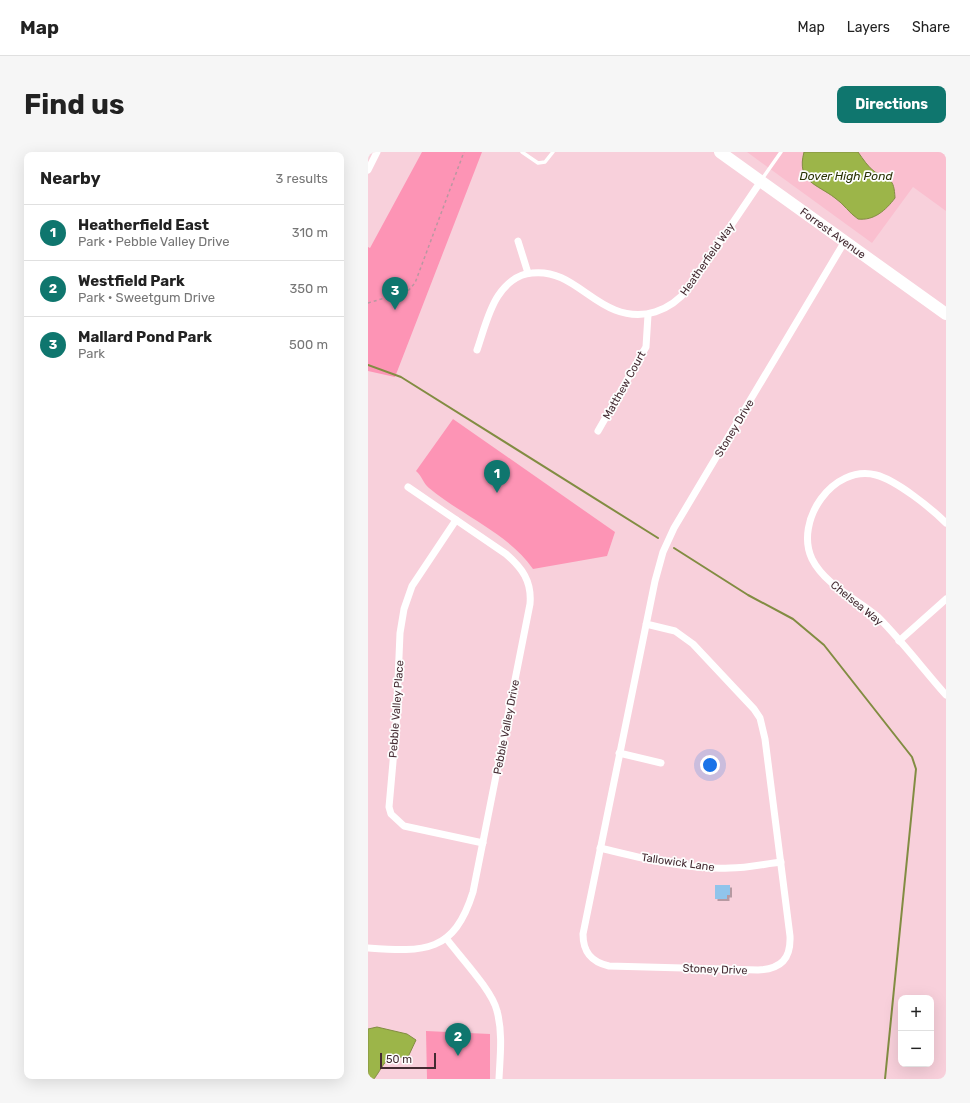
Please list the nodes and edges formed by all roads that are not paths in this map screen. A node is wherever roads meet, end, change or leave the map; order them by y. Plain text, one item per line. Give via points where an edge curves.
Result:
1 (377, 152) edge
2 (522, 152) edge
3 (553, 152) edge
4 (720, 152) edge
5 (781, 152) edge
6 (368, 170) edge
7 (761, 181) junction
8 (518, 241) dead end
9 (845, 241) junction
10 (528, 273) junction
11 (648, 314) junction
12 (946, 314) edge
13 (477, 350) dead end
14 (598, 431) dead end
15 (408, 487) dead end
16 (456, 520) junction
17 (946, 523) edge
18 (946, 599) edge
19 (646, 624) junction
20 (899, 641) junction
21 (946, 695) edge
22 (619, 753) junction
23 (661, 763) dead end
24 (483, 843) junction
25 (600, 848) junction
26 (781, 862) junction
27 (446, 938) junction
28 (368, 948) edge
29 (499, 1079) edge

1 - 6 street
2 - 3 lane via 538,163 545,162
4 - 7 highway, Forrest Avenue
5 - 7 lane
7 - 9 highway, Forrest Avenue
7 - 11 street, Heatherfield Way via 683,296 668,307
8 - 10 street
9 - 12 highway, Forrest Avenue
9 - 19 street, Stoney Drive via 669,538 658,566
10 - 11 street, Heatherfield Way via 558,276 615,310 637,315
10 - 13 street, Heatherfield Way via 514,279 497,298
11 - 14 street, Matthew Court via 646,347
15 - 16 street, Pebble Valley Drive
16 - 24 street, Pebble Valley Drive via 518,564 525,574 531,594
16 - 24 street, Pebble Valley Place via 412,586 404,609 400,633 398,707 389,807 391,814 404,826
17 - 20 street, Chelsea Way via 894,483 875,475 863,474 839,482 822,498 808,528 812,559 827,578 876,616
18 - 20 street
19 - 22 street, Stoney Drive
19 - 26 street, Stoney Drive via 675,631 694,644 760,718
20 - 21 street, Chelsea Way
22 - 23 street
22 - 25 street, Stoney Drive
24 - 27 street, Pebble Valley Drive via 467,910 455,930
25 - 26 street, Tallowick Lane via 662,862 709,868
25 - 26 street, Stoney Drive via 583,944 591,959 609,966 758,970 776,967 783,962 791,946
27 - 28 street, Pebble Valley Drive via 426,948 415,950
27 - 29 street via 485,989 498,1011

